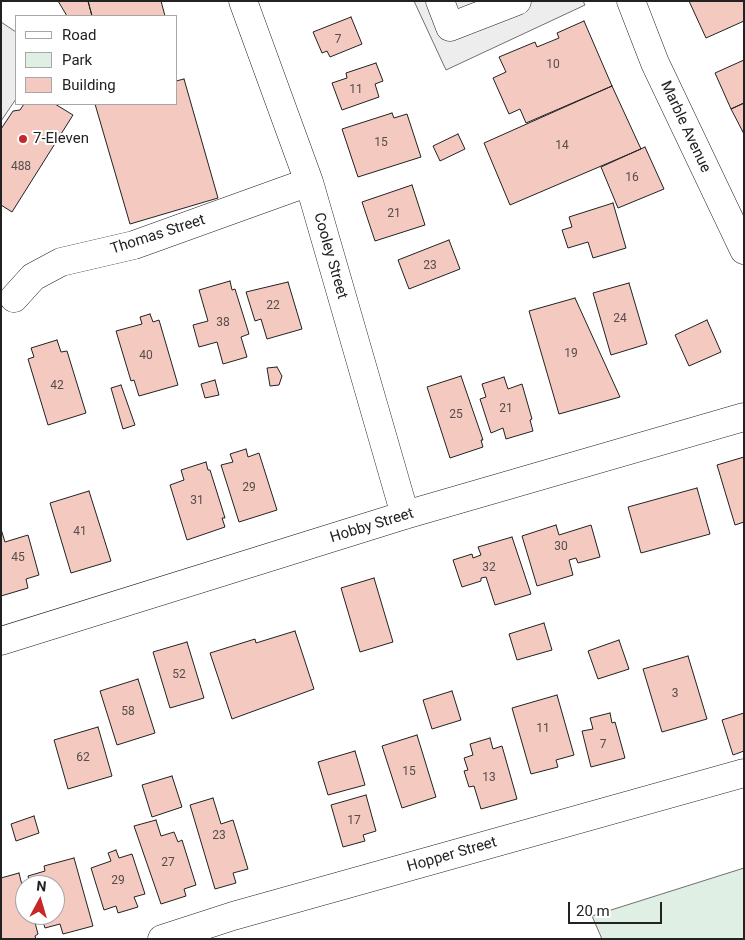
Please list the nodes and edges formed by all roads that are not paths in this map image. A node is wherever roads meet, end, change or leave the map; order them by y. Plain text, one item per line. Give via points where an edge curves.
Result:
1 (243, 1) edge
2 (440, 1) edge
3 (517, 1) edge
4 (631, 1) edge
5 (309, 182) junction
6 (744, 250) edge
7 (14, 298) dead end
8 (744, 417) edge
9 (405, 515) junction
10 (1, 641) edge
11 (744, 773) edge
12 (162, 939) edge

1 - 5 street, Cooley Street
2 - 3 street via 450,27
4 - 6 street, Marble Avenue via 655,63
5 - 7 street, Thomas Street via 134,245 61,262 33,277
5 - 9 street, Cooley Street
8 - 9 street, Hobby Street
9 - 10 street, Hobby Street
11 - 12 street, Hopper Street via 233,916

